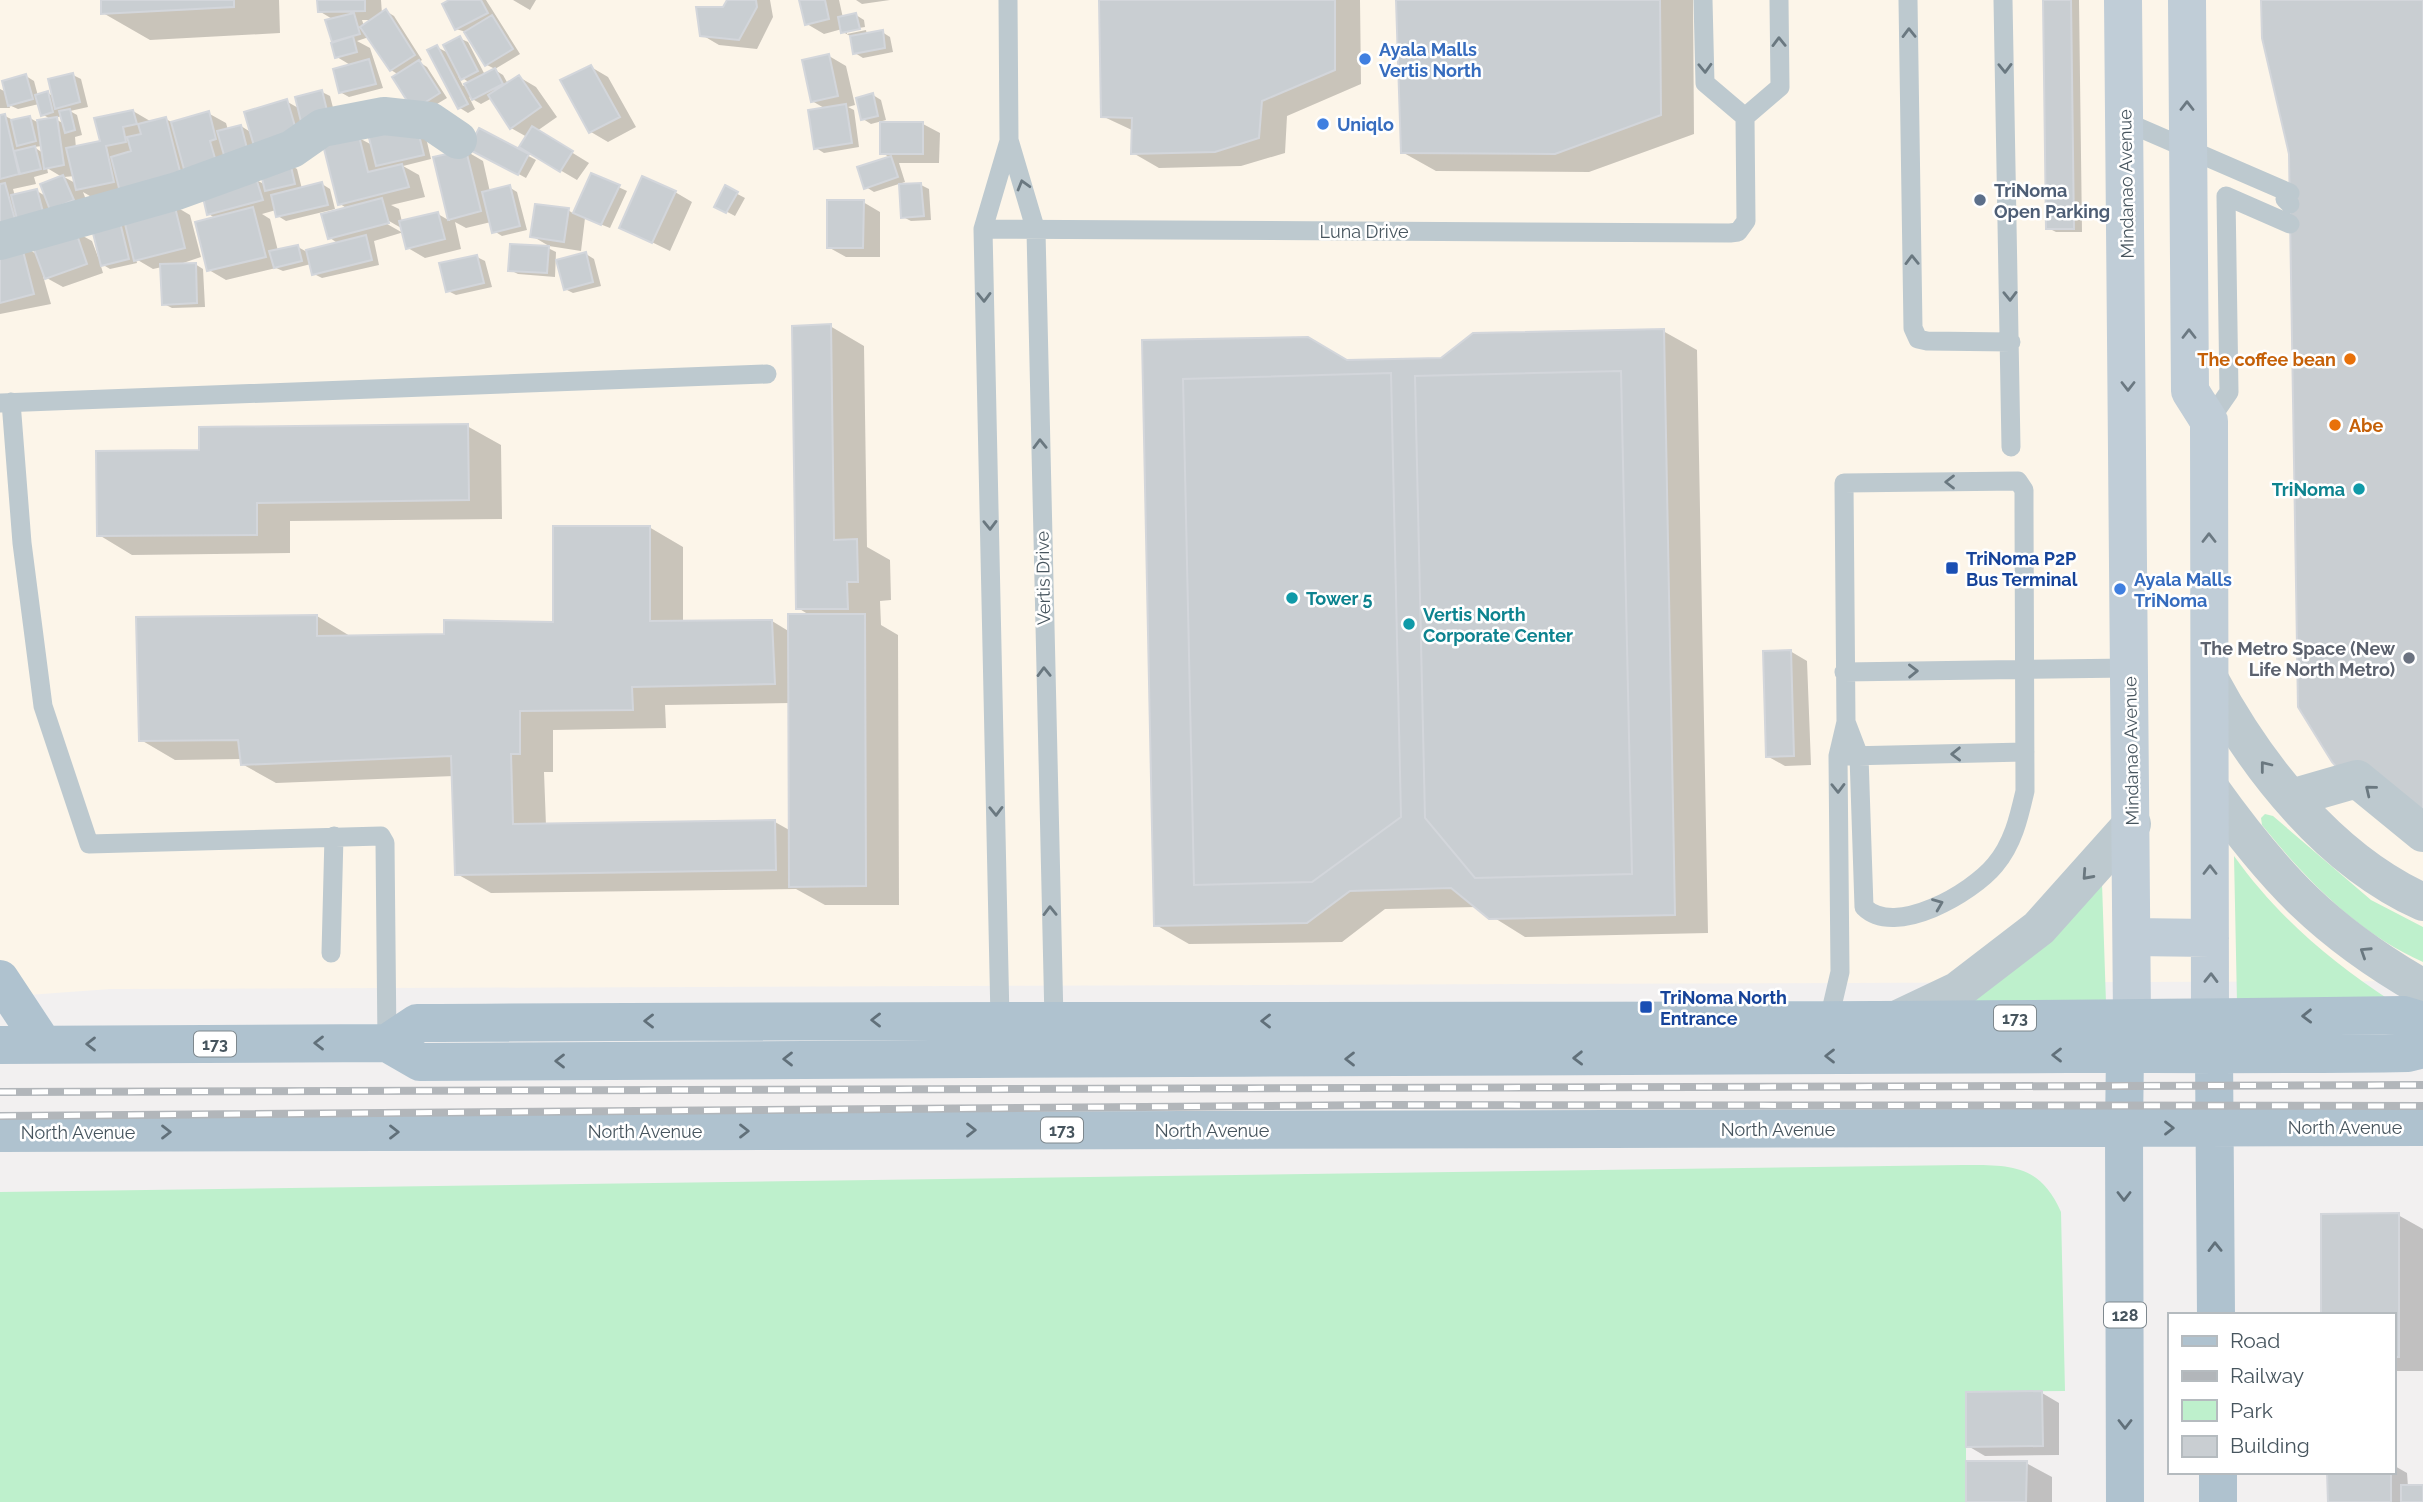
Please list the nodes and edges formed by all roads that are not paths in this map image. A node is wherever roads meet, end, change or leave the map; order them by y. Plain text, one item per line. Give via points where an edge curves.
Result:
1 (1008, 0) edge
2 (1703, 0) edge
3 (1779, 0) edge
4 (1908, 0) edge
5 (2003, 0) edge
6 (2123, 0) edge
7 (2187, 0) edge
8 (1745, 117) junction
9 (2126, 128) junction
10 (458, 140) dead end
11 (1009, 140) junction
12 (2187, 154) junction
13 (983, 229) junction
14 (1036, 230) junction
15 (0, 241) edge
16 (2011, 342) junction
17 (767, 374) dead end
18 (6, 403) edge
19 (2209, 421) junction
20 (2011, 447) dead end
21 (2129, 668) junction
22 (2025, 671) junction
23 (1844, 672) junction
24 (2210, 680) junction
25 (1846, 722) junction
26 (2025, 752) junction
27 (1838, 756) junction
28 (1859, 756) junction
29 (2210, 788) junction
30 (2291, 798) junction
31 (2132, 824) junction
32 (2423, 833) edge
33 (334, 836) junction
34 (2423, 902) edge
35 (2133, 937) junction
36 (2210, 938) junction
37 (331, 953) dead end
38 (0, 979) edge
39 (2423, 988) edge
40 (2132, 1017) junction
41 (2210, 1018) junction
42 (1000, 1019) junction
43 (1829, 1019) junction
44 (1898, 1019) junction
45 (1054, 1020) junction
46 (1454, 1021) junction
47 (2423, 1021) edge
48 (1637, 1039) junction
49 (387, 1043) junction
50 (43, 1044) junction
51 (0, 1045) edge
52 (2423, 1049) edge
53 (2125, 1054) junction
54 (2214, 1056) junction
55 (930, 1058) junction
56 (1093, 1059) junction
57 (1457, 1060) junction
58 (2423, 1127) edge
59 (2124, 1128) junction
60 (2214, 1128) junction
61 (0, 1132) edge
62 (2216, 1313) edge
63 (2218, 1474) edge
64 (2125, 1502) edge
65 (2218, 1502) edge

1 - 11 lane, Vertis Drive
2 -> 8 lane via 1705,83
8 -> 3 lane via 1780,87
16 -> 4 lane via 1927,341 1918,338 1913,328
5 -> 16 lane
6 - 9 street, Mindanao Avenue
12 -> 7 street
8 - 14 lane, Luna Drive via 1744,227 1738,232
9 - 12 lane
9 -> 21 street, Mindanao Avenue
10 - 15 street via 430,121 384,116 322,128 292,149 177,191
11 - 13 lane, Vertis Drive
14 -> 11 lane, Vertis Drive
19 -> 12 street via 2190,391
12 - 19 lane via 2290,207 2225,197 2229,392
13 - 14 lane, Luna Drive
13 -> 42 lane, Vertis Drive
45 -> 14 lane, Vertis Drive
16 - 20 lane
17 - 18 lane
18 - 33 lane via 43,706 89,844
24 -> 19 street
21 - 22 lane
21 - 31 street, Mindanao Avenue
23 -> 22 lane
22 -> 23 lane via 2024,490 2018,481 1843,483
22 - 26 lane
23 - 25 lane
24 - 29 street
30 -> 24 street via 2236,727
25 - 27 lane
25 - 28 lane
26 -> 28 lane
28 -> 26 lane via 1864,907 1873,916 1889,920 1966,891 1996,865 2016,830 2025,791
27 - 28 lane
27 -> 43 lane via 1840,972
36 -> 29 street
39 -> 29 street via 2340,935 2310,910 2254,848
32 -> 30 street via 2357,779
30 - 34 street via 2364,867
31 - 35 street, Mindanao Avenue
31 -> 44 street via 2039,928 1957,991
33 - 37 lane
33 - 49 lane via 372,834 385,843
35 - 36 street
35 - 40 street, Mindanao Avenue
41 -> 36 street
38 - 50 main road
40 - 41 main road, 173
40 - 44 main road, 173
40 - 53 main road, Mindanao Avenue / 128
47 -> 41 main road, 173 via 2404,1015
41 - 54 main road
42 - 45 main road, 173
42 -> 49 main road, 173 via 417,1023
42 - 55 main road
43 - 44 main road, 173
43 - 48 main road, 173
46 -> 45 main road, 173
45 - 56 main road
46 - 48 main road, 173
46 - 57 street
53 -> 48 main road, 173
48 -> 57 main road, 173
49 -> 50 main road, 173
55 -> 49 main road, 173 via 420,1062
50 - 51 main road, 173
52 - 54 main road, 173
53 - 54 main road, 173
53 - 59 main road, Mindanao Avenue / 128
54 - 60 main road
55 - 56 main road, 173
57 -> 56 main road, 173
58 - 60 main road, North Avenue / 173
59 -> 60 main road, North Avenue / 173
61 -> 59 main road, North Avenue / 173
59 -> 64 main road, Mindanao Avenue / 128
62 -> 60 main road
63 - 65 main road

